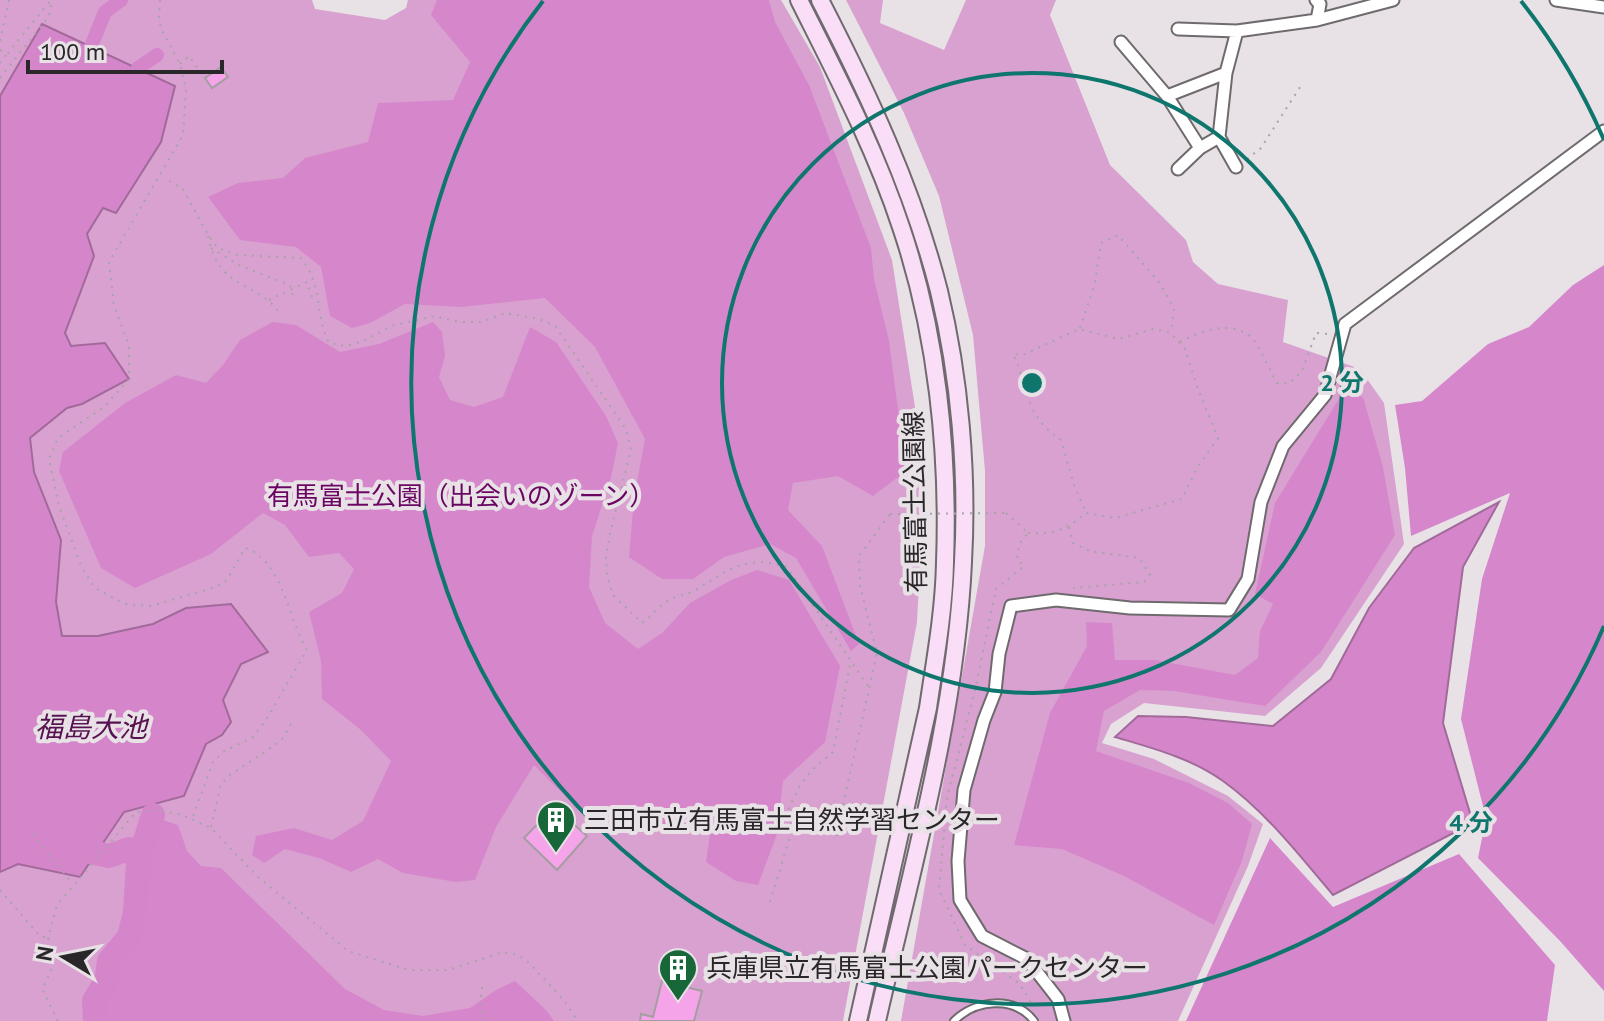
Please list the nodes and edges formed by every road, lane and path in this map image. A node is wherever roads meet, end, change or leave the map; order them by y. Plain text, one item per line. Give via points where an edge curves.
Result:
1 (9, 0) edge
2 (52, 0) edge
3 (160, 0) edge
4 (799, 0) edge
5 (820, 0) edge
6 (1316, 0) edge
7 (1393, 0) edge
8 (1556, 0) edge
9 (1574, 1) edge
10 (1604, 7) edge
11 (1317, 20) junction
12 (1178, 29) dead end
13 (1237, 31) junction
14 (0, 41) edge
15 (1121, 42) dead end
16 (0, 50) edge
17 (8, 53) junction
18 (0, 63) edge
19 (180, 64) junction
20 (1226, 73) junction
21 (204, 77) dead end
22 (0, 78) edge
23 (1300, 87) dead end
24 (1167, 96) junction
25 (1604, 131) edge
26 (1219, 137) junction
27 (1200, 148) junction
28 (1236, 167) joint
29 (1178, 169) dead end
30 (169, 181) dead end
31 (208, 235) junction
32 (210, 248) junction
33 (293, 289) junction
34 (294, 299) dead end
35 (268, 301) junction
36 (314, 303) dead end
37 (279, 312) dead end
38 (1079, 329) junction
39 (1171, 333) junction
40 (1342, 336) junction
41 (1179, 343) junction
42 (1086, 513) junction
43 (1069, 527) junction
44 (1028, 533) junction
45 (996, 589) dead end
46 (1056, 600) junction
47 (851, 663) junction
48 (868, 686) junction
49 (292, 722) dead end
50 (192, 819) junction
51 (211, 828) junction
52 (34, 836) dead end
53 (836, 836) dead end
54 (74, 885) junction
55 (0, 890) edge
56 (770, 902) dead end
57 (48, 938) junction
58 (482, 987) dead end
59 (58, 1021) edge
60 (488, 1021) edge
61 (578, 1021) edge
62 (858, 1021) edge
63 (877, 1021) edge
64 (954, 1021) edge
65 (1034, 1021) edge
66 (1064, 1021) edge

1 - 14 path
2 - 17 path
2 - 22 path via 49,16
3 - 19 path via 161,29
4 - 62 main road, 有馬富士公園線 via 850,101 902,227 921,296 942,444 945,564 935,661
5 - 63 main road, 有馬富士公園線 via 870,96 918,223 939,292 962,444 963,563 950,676
6 - 11 street
7 - 11 street
8 - 9 street
9 - 10 street
11 - 13 street
12 - 13 street
13 - 20 street
15 - 24 street
16 - 17 path
17 - 18 path
19 - 21 path via 189,56
19 - 50 path via 186,90 183,135 109,262 114,306 129,345 129,379 104,407 58,438 49,459 59,506 95,588 125,604 151,606 216,587 227,580 245,548 260,553 270,569 307,650 253,737 213,762
20 - 24 street
20 - 26 street
23 - 28 path via 1261,148
24 - 27 street
25 - 40 street via 1345,324
26 - 27 street
26 - 28 street
27 - 29 street
30 - 31 path via 183,189
31 - 32 path
31 - 47 path via 218,248 238,255 301,258 315,280 320,324 329,343 346,346 391,326 434,316 481,322 506,313 555,326 626,429 631,450 606,557 613,595 642,623 669,599 692,592 714,576 767,561 787,567
32 - 33 path
32 - 35 path via 235,282
33 - 34 path
33 - 35 path
33 - 36 path via 307,282
35 - 37 path
38 - 39 path via 1119,339 1153,329
38 - 39 path via 1095,283 1101,243 1118,235 1174,308
38 - 42 path via 1023,355 1013,354 1029,405 1042,427 1061,440
39 - 41 path
40 - 41 path via 1316,333 1302,371 1290,383 1277,383 1251,338 1229,328 1203,330
40 - 46 street via 1325,395 1283,446 1261,502 1248,579 1229,610
41 - 42 path via 1218,438 1182,499 1115,518
42 - 43 path
43 - 44 path via 1053,534
43 - 46 path via 1073,543 1089,551 1139,558 1150,574 1144,582 1075,587
44 - 45 path via 1019,544 1017,560 1024,566
44 - 48 path, bridge via 1006,513 890,514 859,556 860,586 877,653
46 - 66 street via 1011,606 995,692 964,790 958,861 960,900 982,936 1027,959 1058,999
47 - 48 path
47 - 56 path via 833,752 800,785 788,810 791,833
48 - 53 path
49 - 51 path via 281,741 221,784
50 - 51 path
50 - 54 path via 158,810 136,812
51 - 61 path via 258,877 348,951 409,970 448,970 503,952 517,955
52 - 54 path
54 - 57 path via 57,905
55 - 57 path via 39,935
57 - 59 path via 54,965 42,989
58 - 60 path via 480,1007
64 - 65 lane via 967,1010 1000,1003

